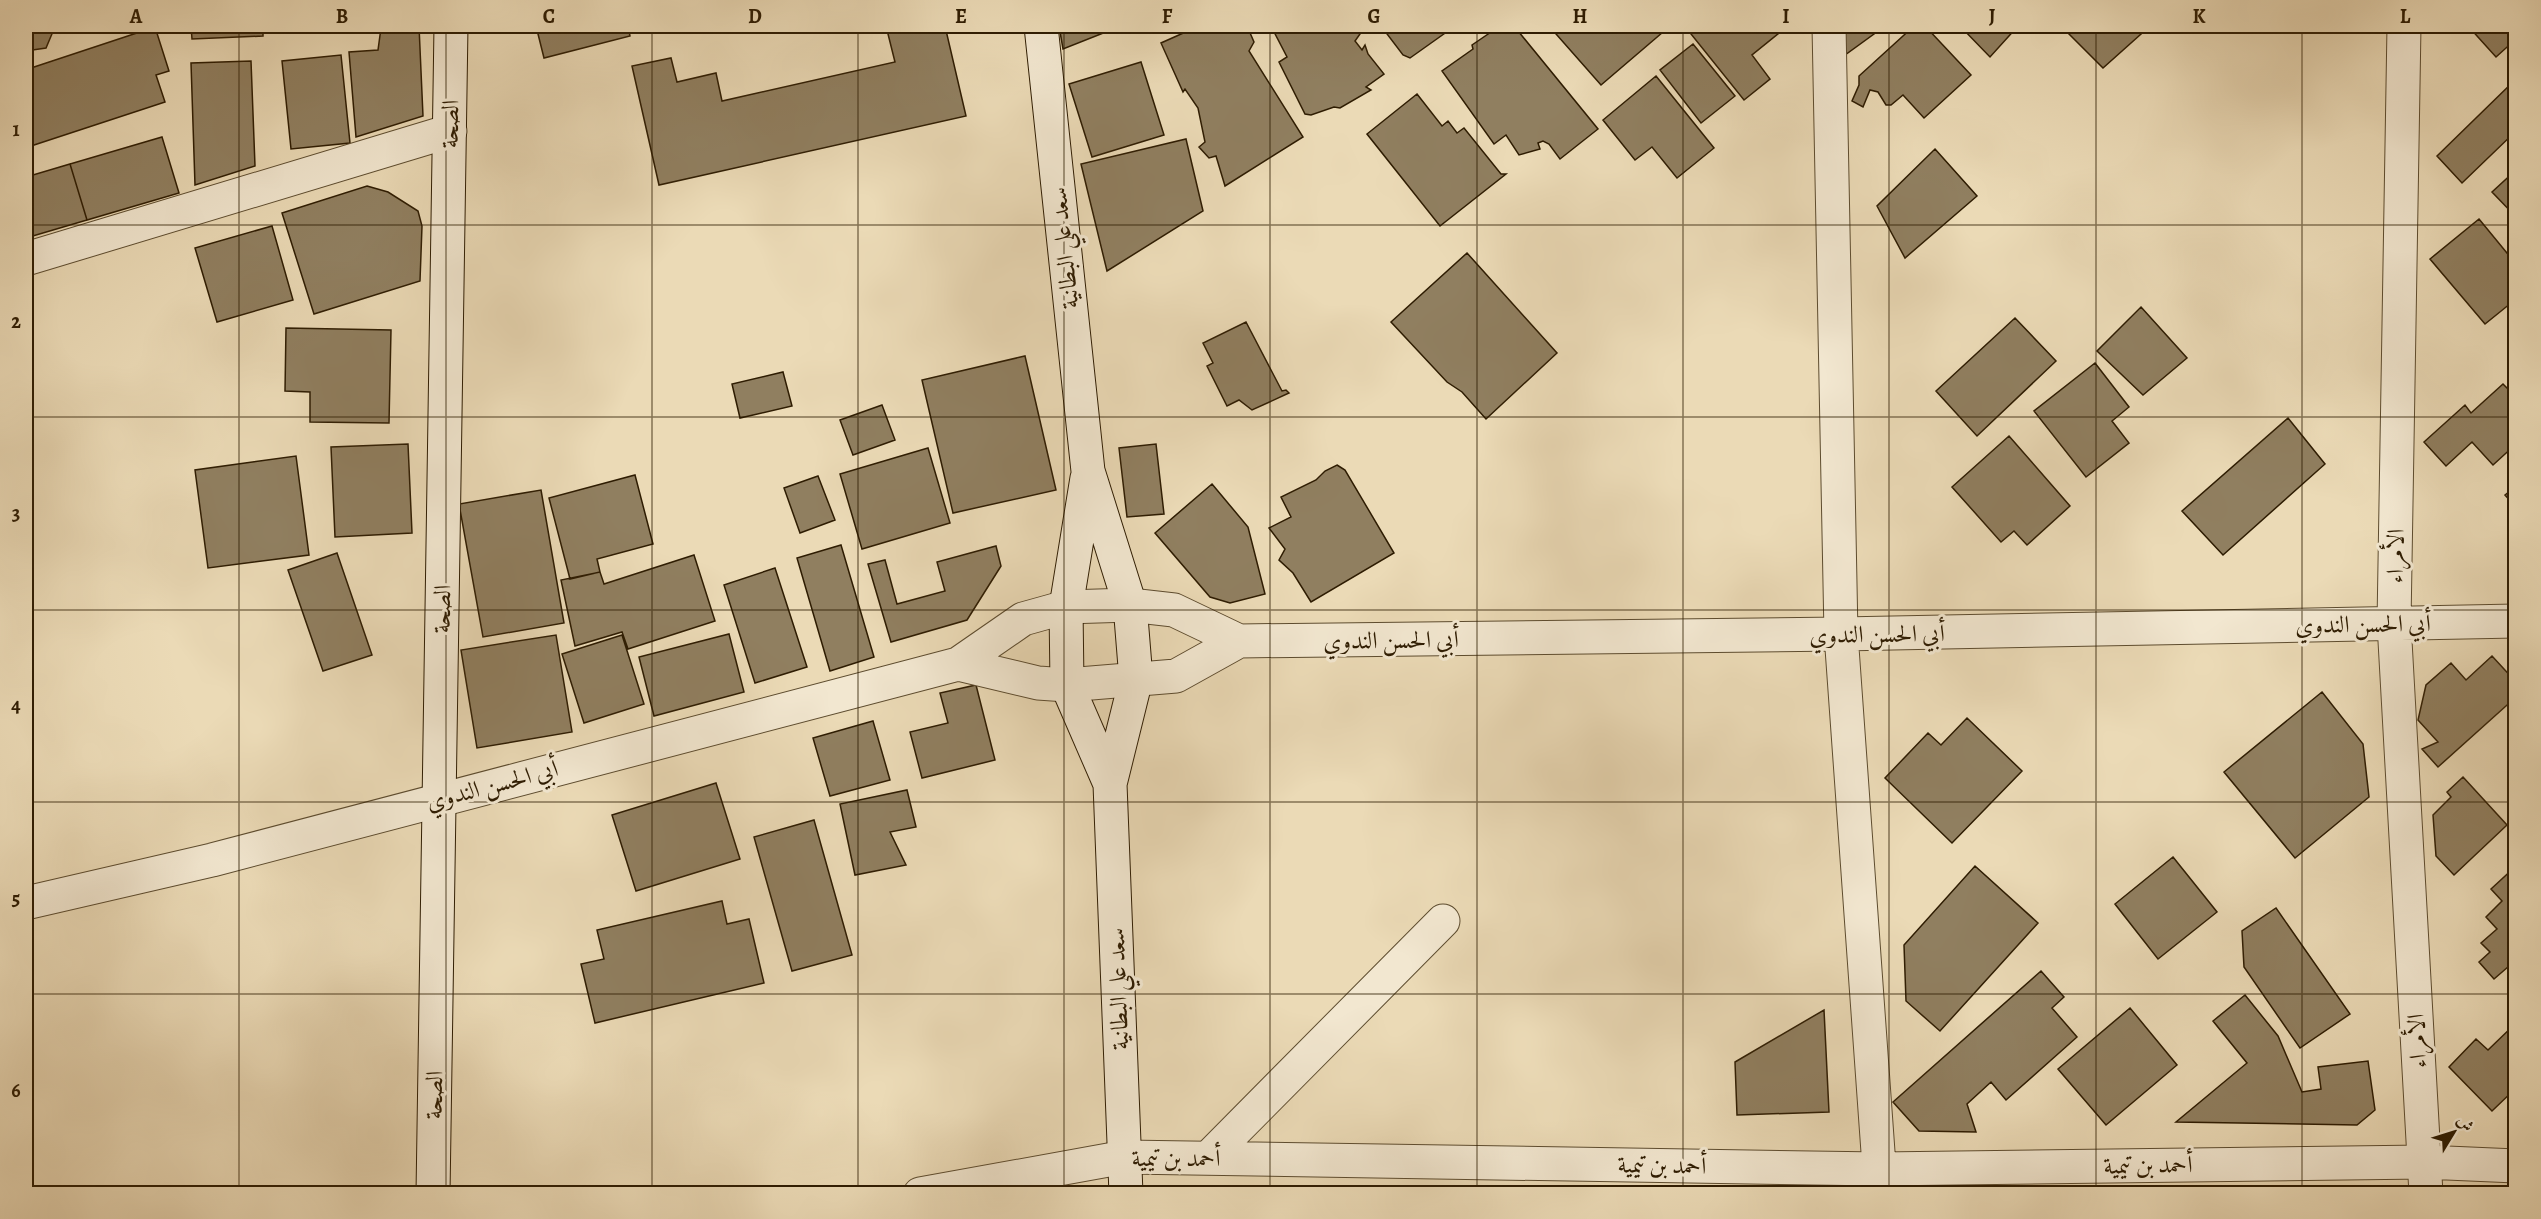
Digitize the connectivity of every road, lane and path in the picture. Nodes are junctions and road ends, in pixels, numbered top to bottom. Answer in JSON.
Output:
{"nodes":[{"id":1,"x":451,"y":26,"type":"edge"},
{"id":2,"x":1041,"y":26,"type":"edge"},
{"id":3,"x":1829,"y":26,"type":"edge"},
{"id":4,"x":2404,"y":26,"type":"edge"},
{"id":5,"x":450,"y":131,"type":"junction"},
{"id":6,"x":26,"y":259,"type":"edge"},
{"id":7,"x":1088,"y":471,"type":"junction"},
{"id":8,"x":1130,"y":604,"type":"junction"},
{"id":9,"x":1066,"y":607,"type":"junction"},
{"id":10,"x":2516,"y":621,"type":"edge"},
{"id":11,"x":2394,"y":623,"type":"junction"},
{"id":12,"x":1841,"y":634,"type":"junction"},
{"id":13,"x":1239,"y":641,"type":"junction"},
{"id":14,"x":958,"y":664,"type":"junction"},
{"id":15,"x":1136,"y":679,"type":"junction"},
{"id":16,"x":1066,"y":685,"type":"junction"},
{"id":17,"x":1110,"y":784,"type":"junction"},
{"id":18,"x":438,"y":799,"type":"junction"},
{"id":19,"x":26,"y":903,"type":"edge"},
{"id":20,"x":1443,"y":921,"type":"dead end"},
{"id":21,"x":1125,"y":1157,"type":"junction"},
{"id":22,"x":1208,"y":1158,"type":"junction"},
{"id":23,"x":2516,"y":1166,"type":"edge"},
{"id":24,"x":2425,"y":1178,"type":"edge"},
{"id":25,"x":1880,"y":1181,"type":"edge"},
{"id":26,"x":434,"y":1194,"type":"edge"},
{"id":27,"x":920,"y":1194,"type":"edge"},
{"id":28,"x":1126,"y":1194,"type":"edge"}],
"edges":[{"from":1,"to":5,"type":"street","name":"الصحة"},
{"from":2,"to":7,"type":"street","name":"سعد علي البطانية"},
{"from":3,"to":12,"type":"street"},
{"from":4,"to":11,"type":"street","name":"الأمراء"},
{"from":5,"to":6,"type":"street"},
{"from":5,"to":18,"type":"street","name":"الصحة"},
{"from":7,"to":8,"type":"street","name":"سعد علي البطانية"},
{"from":7,"to":9,"type":"street","name":"سعد علي البطانية"},
{"from":8,"to":9,"type":"street","name":"أبي الحسن الندوي"},
{"from":8,"to":13,"type":"street","name":"أبي الحسن الندوي"},
{"from":8,"to":15,"type":"street","name":"سعد علي البطانية"},
{"from":9,"to":14,"type":"street","name":"أبي الحسن الندوي"},
{"from":9,"to":16,"type":"street","name":"سعد علي البطانية"},
{"from":10,"to":11,"type":"street","name":"أبي الحسن الندوي"},
{"from":11,"to":12,"type":"street","name":"أبي الحسن الندوي"},
{"from":11,"to":24,"type":"street","name":"الأمراء"},
{"from":12,"to":13,"type":"street","name":"أبي الحسن الندوي"},
{"from":12,"to":25,"type":"street"},
{"from":13,"to":15,"type":"street","name":"أبي الحسن الندوي"},
{"from":14,"to":16,"type":"street","name":"أبي الحسن الندوي"},
{"from":14,"to":18,"type":"street","name":"أبي الحسن الندوي"},
{"from":15,"to":16,"type":"street","name":"أبي الحسن الندوي"},
{"from":15,"to":17,"type":"street","name":"سعد علي البطانية"},
{"from":16,"to":17,"type":"street","name":"سعد علي البطانية"},
{"from":17,"to":21,"type":"street","name":"سعد علي البطانية"},
{"from":18,"to":19,"type":"street","name":"أبي الحسن الندوي"},
{"from":18,"to":26,"type":"street","name":"الصحة"},
{"from":20,"to":22,"type":"street"},
{"from":21,"to":22,"type":"street","name":"أحمد بن تيمية"},
{"from":21,"to":27,"type":"street","name":"أحمد بن تيمية"},
{"from":21,"to":28,"type":"street","name":"سعد علي البطانية"},
{"from":22,"to":25,"type":"street","name":"أحمد بن تيمية"},
{"from":23,"to":24,"type":"street","name":"أحمد بن تيمية"},
{"from":24,"to":25,"type":"street","name":"أحمد بن تيمية"}]}
